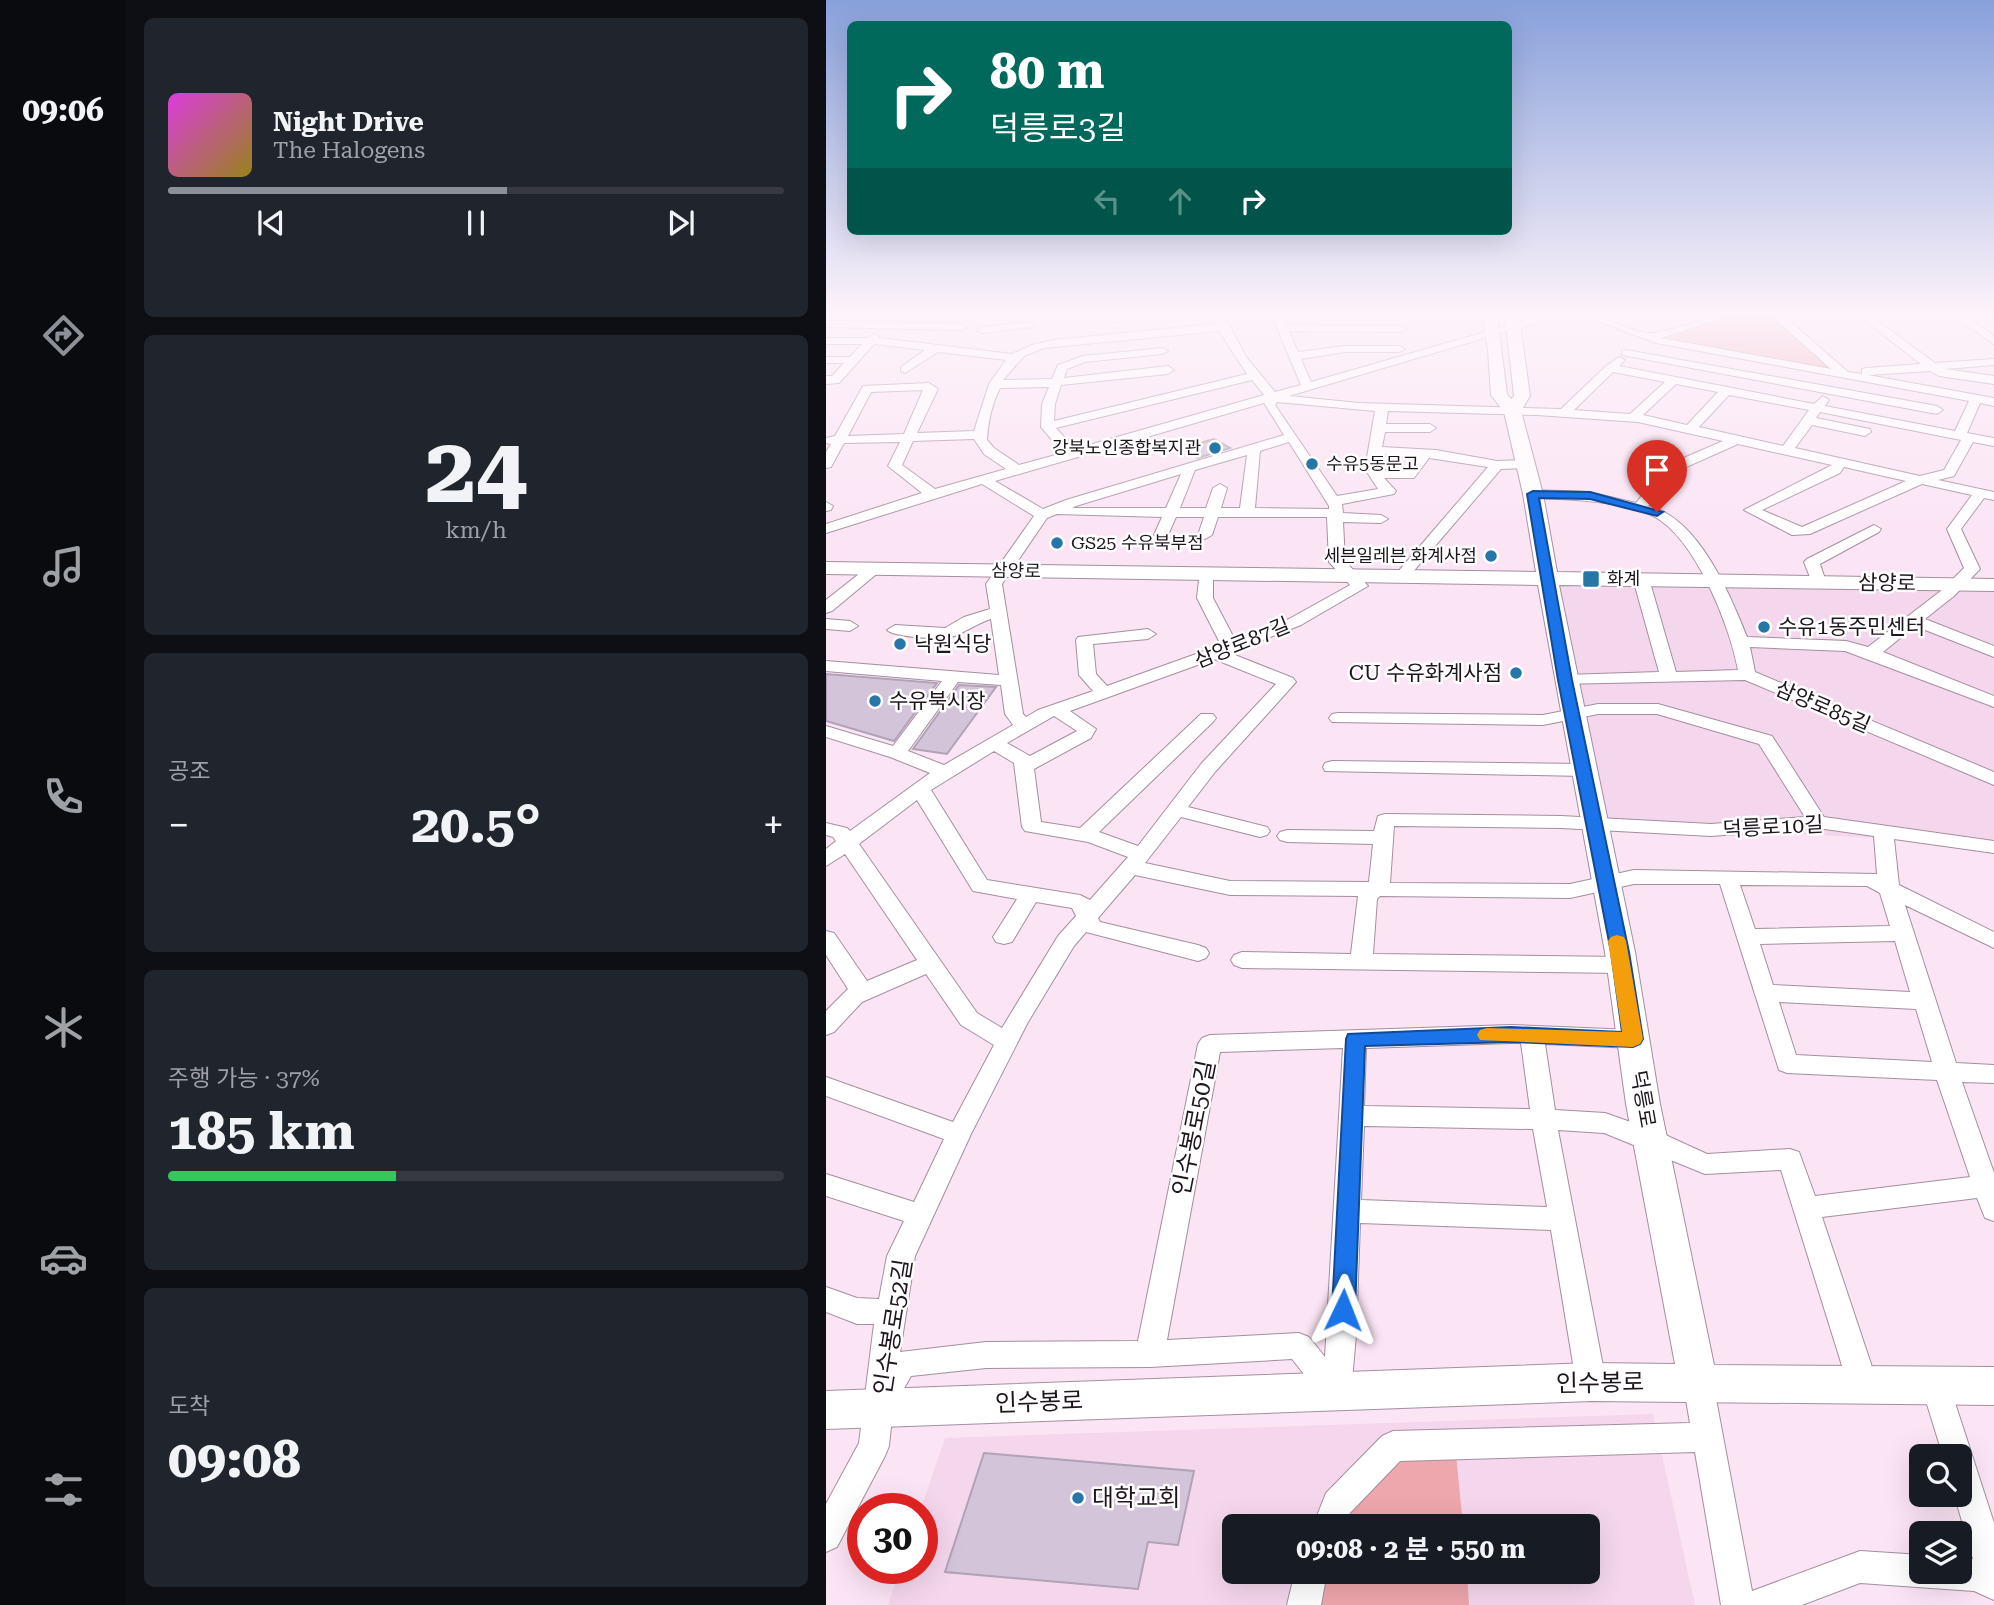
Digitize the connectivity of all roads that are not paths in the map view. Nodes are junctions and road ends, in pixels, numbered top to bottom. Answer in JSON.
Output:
{"nodes":[{"id":1,"x":866,"y":391,"type":"edge"},
{"id":2,"x":931,"y":391,"type":"edge"},
{"id":3,"x":994,"y":391,"type":"edge"},
{"id":4,"x":1054,"y":391,"type":"edge"},
{"id":5,"x":1156,"y":391,"type":"edge"},
{"id":6,"x":1267,"y":391,"type":"edge"},
{"id":7,"x":1298,"y":391,"type":"edge"},
{"id":8,"x":1499,"y":391,"type":"edge"},
{"id":9,"x":1587,"y":391,"type":"edge"},
{"id":10,"x":1662,"y":391,"type":"edge"},
{"id":11,"x":1726,"y":391,"type":"edge"},
{"id":12,"x":1732,"y":391,"type":"edge"},
{"id":13,"x":1830,"y":391,"type":"joint"},
{"id":14,"x":1937,"y":391,"type":"edge"},
{"id":15,"x":1114,"y":394,"type":"dead end"},
{"id":16,"x":1273,"y":398,"type":"junction"},
{"id":17,"x":1976,"y":398,"type":"junction"},
{"id":18,"x":1994,"y":402,"type":"edge"},
{"id":19,"x":1129,"y":405,"type":"junction"},
{"id":20,"x":1382,"y":408,"type":"junction"},
{"id":21,"x":1817,"y":408,"type":"junction"},
{"id":22,"x":1937,"y":410,"type":"dead end"},
{"id":23,"x":1511,"y":411,"type":"junction"},
{"id":24,"x":1564,"y":413,"type":"junction"},
{"id":25,"x":1634,"y":417,"type":"junction"},
{"id":26,"x":1808,"y":421,"type":"junction"},
{"id":27,"x":1047,"y":427,"type":"junction"},
{"id":28,"x":1378,"y":428,"type":"junction"},
{"id":29,"x":1430,"y":428,"type":"dead end"},
{"id":30,"x":1690,"y":429,"type":"junction"},
{"id":31,"x":1865,"y":432,"type":"dead end"},
{"id":32,"x":980,"y":435,"type":"junction"},
{"id":33,"x":1963,"y":436,"type":"junction"},
{"id":34,"x":1292,"y":437,"type":"junction"},
{"id":35,"x":909,"y":438,"type":"junction"},
{"id":36,"x":1738,"y":439,"type":"junction"},
{"id":37,"x":832,"y":440,"type":"edge"},
{"id":38,"x":1994,"y":442,"type":"edge"},
{"id":39,"x":1255,"y":448,"type":"junction"},
{"id":40,"x":1374,"y":450,"type":"junction"},
{"id":41,"x":1787,"y":450,"type":"junction"},
{"id":42,"x":1426,"y":453,"type":"junction"},
{"id":43,"x":1072,"y":454,"type":"junction"},
{"id":44,"x":1840,"y":463,"type":"junction"},
{"id":45,"x":826,"y":464,"type":"edge"},
{"id":46,"x":1525,"y":464,"type":"junction"},
{"id":47,"x":1497,"y":465,"type":"junction"},
{"id":48,"x":1185,"y":469,"type":"junction"},
{"id":49,"x":1017,"y":470,"type":"junction"},
{"id":50,"x":1374,"y":474,"type":"junction"},
{"id":51,"x":983,"y":479,"type":"junction"},
{"id":52,"x":1920,"y":480,"type":"junction"},
{"id":53,"x":1220,"y":488,"type":"dead end"},
{"id":54,"x":932,"y":494,"type":"junction"},
{"id":55,"x":1533,"y":494,"type":"junction"},
{"id":56,"x":1988,"y":495,"type":"edge"},
{"id":57,"x":1333,"y":501,"type":"junction"},
{"id":58,"x":1640,"y":507,"type":"junction"},
{"id":59,"x":1056,"y":509,"type":"junction"},
{"id":60,"x":1106,"y":512,"type":"junction"},
{"id":61,"x":1170,"y":512,"type":"junction"},
{"id":62,"x":1211,"y":513,"type":"junction"},
{"id":63,"x":1247,"y":513,"type":"junction"},
{"id":64,"x":1042,"y":515,"type":"junction"},
{"id":65,"x":1841,"y":515,"type":"junction"},
{"id":66,"x":1336,"y":516,"type":"junction"},
{"id":67,"x":1381,"y":519,"type":"dead end"},
{"id":68,"x":1099,"y":526,"type":"dead end"},
{"id":69,"x":826,"y":529,"type":"edge"},
{"id":70,"x":1161,"y":535,"type":"dead end"},
{"id":71,"x":1206,"y":536,"type":"dead end"},
{"id":72,"x":826,"y":568,"type":"edge"},
{"id":73,"x":874,"y":569,"type":"junction"},
{"id":74,"x":1002,"y":571,"type":"junction"},
{"id":75,"x":1205,"y":574,"type":"junction"},
{"id":76,"x":1349,"y":576,"type":"junction"},
{"id":77,"x":1401,"y":576,"type":"junction"},
{"id":78,"x":1547,"y":579,"type":"junction"},
{"id":79,"x":1641,"y":579,"type":"junction"},
{"id":80,"x":1711,"y":579,"type":"junction"},
{"id":81,"x":1818,"y":582,"type":"junction"},
{"id":82,"x":1956,"y":584,"type":"junction"},
{"id":83,"x":1994,"y":585,"type":"edge"},
{"id":84,"x":826,"y":608,"type":"edge"},
{"id":85,"x":998,"y":612,"type":"junction"},
{"id":86,"x":1914,"y":620,"type":"junction"},
{"id":87,"x":826,"y":624,"type":"edge"},
{"id":88,"x":850,"y":626,"type":"dead end"},
{"id":89,"x":895,"y":630,"type":"dead end"},
{"id":90,"x":1148,"y":634,"type":"dead end"},
{"id":91,"x":1741,"y":642,"type":"junction"},
{"id":92,"x":1224,"y":651,"type":"junction"},
{"id":93,"x":1994,"y":652,"type":"edge"},
{"id":94,"x":1871,"y":653,"type":"junction"},
{"id":95,"x":826,"y":666,"type":"edge"},
{"id":96,"x":1747,"y":675,"type":"junction"},
{"id":97,"x":954,"y":676,"type":"junction"},
{"id":98,"x":1669,"y":677,"type":"junction"},
{"id":99,"x":1565,"y":680,"type":"junction"},
{"id":100,"x":1009,"y":681,"type":"junction"},
{"id":101,"x":1104,"y":693,"type":"junction"},
{"id":102,"x":1994,"y":702,"type":"edge"},
{"id":103,"x":1056,"y":710,"type":"junction"},
{"id":104,"x":1572,"y":715,"type":"junction"},
{"id":105,"x":1207,"y":718,"type":"dead end"},
{"id":106,"x":1338,"y":718,"type":"dead end"},
{"id":107,"x":1023,"y":726,"type":"junction"},
{"id":108,"x":831,"y":738,"type":"edge"},
{"id":109,"x":994,"y":743,"type":"junction"},
{"id":110,"x":897,"y":753,"type":"junction"},
{"id":111,"x":1332,"y":766,"type":"dead end"},
{"id":112,"x":1023,"y":767,"type":"junction"},
{"id":113,"x":1583,"y":770,"type":"junction"},
{"id":114,"x":944,"y":772,"type":"junction"},
{"id":115,"x":1994,"y":779,"type":"edge"},
{"id":116,"x":920,"y":788,"type":"junction"},
{"id":117,"x":1177,"y":810,"type":"junction"},
{"id":118,"x":1818,"y":822,"type":"junction"},
{"id":119,"x":1594,"y":824,"type":"junction"},
{"id":120,"x":826,"y":829,"type":"edge"},
{"id":121,"x":1384,"y":829,"type":"junction"},
{"id":122,"x":1260,"y":831,"type":"dead end"},
{"id":123,"x":1883,"y":831,"type":"junction"},
{"id":124,"x":1084,"y":835,"type":"junction"},
{"id":125,"x":1287,"y":836,"type":"dead end"},
{"id":126,"x":846,"y":841,"type":"junction"},
{"id":127,"x":1994,"y":847,"type":"edge"},
{"id":128,"x":826,"y":859,"type":"edge"},
{"id":129,"x":1135,"y":862,"type":"junction"},
{"id":130,"x":1728,"y":878,"type":"junction"},
{"id":131,"x":1605,"y":883,"type":"junction"},
{"id":132,"x":1889,"y":888,"type":"junction"},
{"id":133,"x":1374,"y":889,"type":"junction"},
{"id":134,"x":1031,"y":894,"type":"junction"},
{"id":135,"x":1088,"y":916,"type":"junction"},
{"id":136,"x":1904,"y":933,"type":"junction"},
{"id":137,"x":1004,"y":937,"type":"dead end"},
{"id":138,"x":1747,"y":937,"type":"junction"},
{"id":139,"x":826,"y":938,"type":"edge"},
{"id":140,"x":1994,"y":941,"type":"edge"},
{"id":141,"x":1198,"y":953,"type":"dead end"},
{"id":142,"x":1242,"y":960,"type":"dead end"},
{"id":143,"x":1361,"y":962,"type":"junction"},
{"id":144,"x":930,"y":963,"type":"junction"},
{"id":145,"x":1622,"y":965,"type":"junction"},
{"id":146,"x":862,"y":992,"type":"junction"},
{"id":147,"x":1766,"y":993,"type":"junction"},
{"id":148,"x":1925,"y":1001,"type":"junction"},
{"id":149,"x":826,"y":1026,"type":"edge"},
{"id":150,"x":1532,"y":1035,"type":"junction"},
{"id":151,"x":1355,"y":1039,"type":"junction"},
{"id":152,"x":1633,"y":1039,"type":"junction"},
{"id":153,"x":1006,"y":1041,"type":"junction"},
{"id":154,"x":1947,"y":1072,"type":"junction"},
{"id":155,"x":1994,"y":1073,"type":"edge"},
{"id":156,"x":826,"y":1086,"type":"edge"},
{"id":157,"x":1352,"y":1116,"type":"junction"},
{"id":158,"x":1545,"y":1119,"type":"junction"},
{"id":159,"x":959,"y":1133,"type":"junction"},
{"id":160,"x":1650,"y":1139,"type":"junction"},
{"id":161,"x":826,"y":1185,"type":"edge"},
{"id":162,"x":1990,"y":1198,"type":"edge"},
{"id":163,"x":1807,"y":1208,"type":"junction"},
{"id":164,"x":1347,"y":1211,"type":"junction"},
{"id":165,"x":920,"y":1215,"type":"junction"},
{"id":166,"x":1562,"y":1219,"type":"junction"},
{"id":167,"x":826,"y":1299,"type":"edge"},
{"id":168,"x":890,"y":1312,"type":"junction"},
{"id":169,"x":1150,"y":1354,"type":"junction"},
{"id":170,"x":1591,"y":1382,"type":"junction"},
{"id":171,"x":1698,"y":1382,"type":"junction"},
{"id":172,"x":1863,"y":1385,"type":"junction"},
{"id":173,"x":1936,"y":1385,"type":"junction"},
{"id":174,"x":1994,"y":1386,"type":"edge"},
{"id":175,"x":1336,"y":1392,"type":"junction"},
{"id":176,"x":880,"y":1407,"type":"junction"},
{"id":177,"x":826,"y":1410,"type":"edge"},
{"id":178,"x":1708,"y":1437,"type":"junction"},
{"id":179,"x":1954,"y":1444,"type":"edge"},
{"id":180,"x":1972,"y":1503,"type":"edge"},
{"id":181,"x":1333,"y":1514,"type":"edge"},
{"id":182,"x":826,"y":1536,"type":"edge"},
{"id":183,"x":1909,"y":1570,"type":"edge"},
{"id":184,"x":1994,"y":1574,"type":"edge"},
{"id":185,"x":1972,"y":1575,"type":"edge"},
{"id":186,"x":1307,"y":1584,"type":"edge"},
{"id":187,"x":1994,"y":1584,"type":"edge"},
{"id":188,"x":1304,"y":1605,"type":"edge"},
{"id":189,"x":1738,"y":1605,"type":"edge"},
{"id":190,"x":1758,"y":1605,"type":"edge"}],
"edges":[{"from":1,"to":37,"type":"street"},
{"from":2,"to":35,"type":"street"},
{"from":3,"to":32,"type":"street"},
{"from":4,"to":27,"type":"street"},
{"from":5,"to":19,"type":"street"},
{"from":6,"to":16,"type":"street"},
{"from":7,"to":16,"type":"street"},
{"from":8,"to":23,"type":"main road","name":"덕릉로"},
{"from":9,"to":24,"type":"street"},
{"from":10,"to":25,"type":"street"},
{"from":11,"to":30,"type":"street"},
{"from":12,"to":21,"type":"street"},
{"from":13,"to":21,"type":"street"},
{"from":13,"to":22,"type":"street"},
{"from":14,"to":17,"type":"street"},
{"from":15,"to":19,"type":"street"},
{"from":16,"to":20,"type":"street"},
{"from":16,"to":34,"type":"street"},
{"from":16,"to":43,"type":"street"},
{"from":17,"to":18,"type":"street"},
{"from":17,"to":33,"type":"street"},
{"from":19,"to":27,"type":"street"},
{"from":20,"to":23,"type":"street"},
{"from":20,"to":28,"type":"street"},
{"from":21,"to":26,"type":"street"},
{"from":21,"to":33,"type":"street"},
{"from":23,"to":24,"type":"street"},
{"from":23,"to":46,"type":"main road","name":"덕릉로"},
{"from":24,"to":25,"type":"street"},
{"from":25,"to":30,"type":"street"},
{"from":26,"to":31,"type":"street"},
{"from":26,"to":41,"type":"street"},
{"from":27,"to":43,"type":"street"},
{"from":28,"to":29,"type":"street"},
{"from":28,"to":40,"type":"street"},
{"from":30,"to":36,"type":"street"},
{"from":32,"to":35,"type":"street"},
{"from":32,"to":49,"type":"street"},
{"from":33,"to":38,"type":"street"},
{"from":33,"to":52,"type":"street"},
{"from":34,"to":39,"type":"street"},
{"from":34,"to":57,"type":"street"},
{"from":35,"to":37,"type":"street"},
{"from":35,"to":54,"type":"street"},
{"from":36,"to":41,"type":"street"},
{"from":36,"to":58,"type":"street"},
{"from":37,"to":45,"type":"street"},
{"from":39,"to":48,"type":"street"},
{"from":39,"to":63,"type":"street"},
{"from":40,"to":42,"type":"street"},
{"from":40,"to":50,"type":"street"},
{"from":41,"to":44,"type":"street"},
{"from":42,"to":47,"type":"street"},
{"from":42,"to":50,"type":"street"},
{"from":43,"to":49,"type":"street"},
{"from":44,"to":52,"type":"street"},
{"from":44,"to":65,"type":"street"},
{"from":46,"to":47,"type":"street"},
{"from":46,"to":55,"type":"main road","name":"덕릉로"},
{"from":47,"to":77,"type":"street"},
{"from":48,"to":59,"type":"street"},
{"from":48,"to":61,"type":"street"},
{"from":49,"to":51,"type":"street"},
{"from":50,"to":57,"type":"street"},
{"from":51,"to":54,"type":"street"},
{"from":51,"to":64,"type":"street"},
{"from":52,"to":56,"type":"street"},
{"from":52,"to":65,"type":"street"},
{"from":53,"to":62,"type":"street"},
{"from":54,"to":69,"type":"street"},
{"from":55,"to":58,"type":"street"},
{"from":55,"to":78,"type":"main road","name":"덕릉로"},
{"from":56,"to":82,"type":"street","name":"삼양로"},
{"from":57,"to":66,"type":"street"},
{"from":58,"to":80,"type":"street"},
{"from":59,"to":60,"type":"street"},
{"from":59,"to":64,"type":"street"},
{"from":60,"to":61,"type":"street"},
{"from":60,"to":68,"type":"street"},
{"from":61,"to":62,"type":"street"},
{"from":61,"to":70,"type":"street"},
{"from":62,"to":63,"type":"street"},
{"from":62,"to":71,"type":"street"},
{"from":63,"to":66,"type":"street"},
{"from":64,"to":74,"type":"street"},
{"from":65,"to":81,"type":"street","name":"삼양로"},
{"from":66,"to":67,"type":"street"},
{"from":66,"to":76,"type":"street"},
{"from":72,"to":73,"type":"main road","name":"삼양로"},
{"from":73,"to":74,"type":"main road","name":"삼양로"},
{"from":73,"to":84,"type":"street"},
{"from":74,"to":75,"type":"main road","name":"삼양로"},
{"from":74,"to":85,"type":"street"},
{"from":75,"to":76,"type":"main road","name":"삼양로"},
{"from":75,"to":92,"type":"street"},
{"from":76,"to":77,"type":"main road","name":"삼양로"},
{"from":76,"to":92,"type":"street","name":"삼양로87길"},
{"from":77,"to":78,"type":"main road","name":"삼양로"},
{"from":78,"to":79,"type":"main road","name":"삼양로"},
{"from":78,"to":99,"type":"main road","name":"덕릉로"},
{"from":79,"to":80,"type":"main road","name":"삼양로"},
{"from":79,"to":98,"type":"street"},
{"from":80,"to":81,"type":"main road","name":"삼양로"},
{"from":80,"to":91,"type":"street"},
{"from":81,"to":82,"type":"main road","name":"삼양로"},
{"from":82,"to":83,"type":"main road","name":"삼양로"},
{"from":82,"to":86,"type":"street","name":"삼양로"},
{"from":85,"to":89,"type":"street","name":"삼양로"},
{"from":85,"to":100,"type":"street"},
{"from":86,"to":93,"type":"street"},
{"from":86,"to":94,"type":"street","name":"삼양로"},
{"from":87,"to":88,"type":"street"},
{"from":90,"to":101,"type":"street"},
{"from":91,"to":94,"type":"street"},
{"from":91,"to":96,"type":"street"},
{"from":92,"to":101,"type":"street","name":"삼양로87길"},
{"from":92,"to":117,"type":"street","name":"인수봉로52길"},
{"from":94,"to":102,"type":"street"},
{"from":95,"to":97,"type":"street"},
{"from":96,"to":98,"type":"street"},
{"from":96,"to":115,"type":"street","name":"삼양로85길"},
{"from":97,"to":100,"type":"street"},
{"from":97,"to":110,"type":"street"},
{"from":98,"to":99,"type":"street"},
{"from":99,"to":104,"type":"main road","name":"덕릉로"},
{"from":100,"to":107,"type":"street"},
{"from":101,"to":103,"type":"street","name":"삼양로87길"},
{"from":103,"to":107,"type":"street","name":"삼양로87길"},
{"from":103,"to":112,"type":"street"},
{"from":104,"to":106,"type":"street"},
{"from":104,"to":113,"type":"main road","name":"덕릉로"},
{"from":104,"to":118,"type":"street"},
{"from":105,"to":124,"type":"street"},
{"from":107,"to":109,"type":"street","name":"삼양로87길"},
{"from":108,"to":110,"type":"street"},
{"from":109,"to":112,"type":"street"},
{"from":109,"to":114,"type":"street","name":"삼양로87길"},
{"from":110,"to":114,"type":"street"},
{"from":111,"to":113,"type":"street"},
{"from":112,"to":124,"type":"street"},
{"from":113,"to":119,"type":"main road","name":"덕릉로"},
{"from":114,"to":116,"type":"street","name":"삼양로87길"},
{"from":116,"to":126,"type":"street","name":"삼양로87길"},
{"from":116,"to":134,"type":"street"},
{"from":117,"to":122,"type":"street"},
{"from":117,"to":129,"type":"street","name":"인수봉로52길"},
{"from":118,"to":119,"type":"street","name":"덕릉로10길"},
{"from":118,"to":123,"type":"street","name":"덕릉로10길"},
{"from":119,"to":121,"type":"street","name":"덕릉로10길"},
{"from":119,"to":131,"type":"main road","name":"덕릉로"},
{"from":120,"to":126,"type":"street"},
{"from":121,"to":125,"type":"street","name":"덕릉로10길"},
{"from":121,"to":133,"type":"street"},
{"from":123,"to":127,"type":"street","name":"덕릉로10길"},
{"from":123,"to":132,"type":"street"},
{"from":124,"to":129,"type":"street"},
{"from":126,"to":128,"type":"street","name":"삼양로87길"},
{"from":126,"to":144,"type":"street"},
{"from":129,"to":133,"type":"street"},
{"from":129,"to":135,"type":"street","name":"인수봉로52길"},
{"from":130,"to":131,"type":"street"},
{"from":130,"to":132,"type":"street"},
{"from":130,"to":138,"type":"street"},
{"from":131,"to":133,"type":"street"},
{"from":131,"to":145,"type":"main road","name":"덕릉로"},
{"from":132,"to":136,"type":"street"},
{"from":132,"to":140,"type":"street"},
{"from":133,"to":143,"type":"street"},
{"from":134,"to":135,"type":"street"},
{"from":134,"to":137,"type":"street"},
{"from":135,"to":141,"type":"street"},
{"from":135,"to":153,"type":"street","name":"인수봉로52길"},
{"from":136,"to":138,"type":"street"},
{"from":136,"to":148,"type":"street"},
{"from":138,"to":147,"type":"street"},
{"from":139,"to":146,"type":"street"},
{"from":142,"to":143,"type":"street"},
{"from":143,"to":145,"type":"street"},
{"from":144,"to":146,"type":"street"},
{"from":144,"to":153,"type":"street"},
{"from":145,"to":152,"type":"main road","name":"덕릉로"},
{"from":146,"to":149,"type":"street"},
{"from":147,"to":148,"type":"street"},
{"from":147,"to":154,"type":"street"},
{"from":148,"to":154,"type":"street"},
{"from":150,"to":151,"type":"street"},
{"from":150,"to":152,"type":"street"},
{"from":150,"to":158,"type":"street"},
{"from":151,"to":157,"type":"street"},
{"from":151,"to":169,"type":"street","name":"인수봉로50길"},
{"from":152,"to":160,"type":"main road","name":"덕릉로"},
{"from":153,"to":159,"type":"street","name":"인수봉로52길"},
{"from":154,"to":155,"type":"street"},
{"from":154,"to":162,"type":"street"},
{"from":156,"to":159,"type":"street"},
{"from":157,"to":158,"type":"street","name":"덕릉로"},
{"from":157,"to":164,"type":"street"},
{"from":158,"to":160,"type":"street","name":"덕릉로"},
{"from":158,"to":166,"type":"street"},
{"from":159,"to":165,"type":"street","name":"인수봉로52길"},
{"from":160,"to":163,"type":"street","name":"덕릉로"},
{"from":160,"to":171,"type":"main road","name":"덕릉로"},
{"from":161,"to":165,"type":"street"},
{"from":162,"to":163,"type":"street"},
{"from":163,"to":172,"type":"street"},
{"from":164,"to":166,"type":"street"},
{"from":164,"to":175,"type":"street"},
{"from":165,"to":168,"type":"street","name":"인수봉로52길"},
{"from":166,"to":170,"type":"street"},
{"from":167,"to":168,"type":"street"},
{"from":168,"to":176,"type":"street","name":"인수봉로52길"},
{"from":169,"to":175,"type":"street"},
{"from":169,"to":176,"type":"street"},
{"from":170,"to":171,"type":"main road","name":"인수봉로"},
{"from":170,"to":175,"type":"main road","name":"인수봉로"},
{"from":171,"to":172,"type":"main road","name":"인수봉로"},
{"from":171,"to":178,"type":"street"},
{"from":172,"to":173,"type":"main road","name":"인수봉로"},
{"from":173,"to":174,"type":"main road","name":"인수봉로"},
{"from":173,"to":179,"type":"street"},
{"from":175,"to":176,"type":"main road","name":"인수봉로"},
{"from":176,"to":177,"type":"main road","name":"인수봉로"},
{"from":176,"to":182,"type":"street","name":"인수봉로52길"},
{"from":178,"to":181,"type":"street"},
{"from":178,"to":189,"type":"street"},
{"from":180,"to":184,"type":"street"},
{"from":183,"to":190,"type":"street"},
{"from":185,"to":187,"type":"street"},
{"from":186,"to":188,"type":"street"}]}
